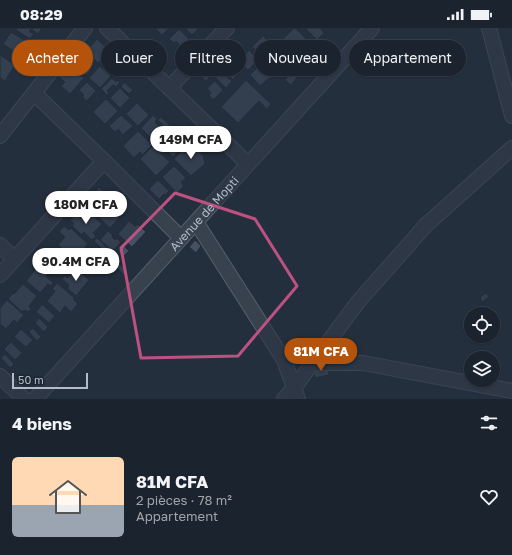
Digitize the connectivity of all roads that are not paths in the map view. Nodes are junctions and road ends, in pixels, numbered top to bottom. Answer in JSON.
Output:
{"nodes":[{"id":1,"x":85,"y":28,"type":"edge"},
{"id":2,"x":107,"y":28,"type":"edge"},
{"id":3,"x":227,"y":28,"type":"edge"},
{"id":4,"x":372,"y":28,"type":"edge"},
{"id":5,"x":489,"y":28,"type":"edge"},
{"id":6,"x":169,"y":88,"type":"junction"},
{"id":7,"x":34,"y":93,"type":"junction"},
{"id":8,"x":512,"y":116,"type":"edge"},
{"id":9,"x":0,"y":136,"type":"edge"},
{"id":10,"x":512,"y":148,"type":"edge"},
{"id":11,"x":104,"y":161,"type":"junction"},
{"id":12,"x":248,"y":164,"type":"junction"},
{"id":13,"x":196,"y":222,"type":"junction"},
{"id":14,"x":181,"y":238,"type":"junction"},
{"id":15,"x":0,"y":245,"type":"edge"},
{"id":16,"x":14,"y":259,"type":"junction"},
{"id":17,"x":0,"y":275,"type":"edge"},
{"id":18,"x":312,"y":363,"type":"junction"},
{"id":19,"x":0,"y":376,"type":"edge"},
{"id":20,"x":512,"y":392,"type":"edge"},
{"id":21,"x":296,"y":393,"type":"edge"},
{"id":22,"x":24,"y":399,"type":"edge"},
{"id":23,"x":35,"y":399,"type":"edge"},
{"id":24,"x":284,"y":399,"type":"edge"}],
"edges":[{"from":1,"to":7,"type":"street"},
{"from":2,"to":6,"type":"street"},
{"from":3,"to":6,"type":"street"},
{"from":4,"to":12,"type":"street","name":"Avenue de Mopti"},
{"from":5,"to":8,"type":"street"},
{"from":6,"to":12,"type":"street"},
{"from":7,"to":9,"type":"street"},
{"from":7,"to":11,"type":"street"},
{"from":10,"to":18,"type":"street"},
{"from":11,"to":14,"type":"street"},
{"from":11,"to":16,"type":"street"},
{"from":12,"to":13,"type":"street","name":"Avenue de Mopti"},
{"from":13,"to":14,"type":"street","name":"Avenue de Mopti"},
{"from":13,"to":21,"type":"street"},
{"from":14,"to":23,"type":"street","name":"Avenue de Mopti"},
{"from":15,"to":16,"type":"street"},
{"from":16,"to":17,"type":"street"},
{"from":18,"to":20,"type":"street"},
{"from":18,"to":21,"type":"street"},
{"from":19,"to":22,"type":"street"},
{"from":21,"to":24,"type":"street"}]}
